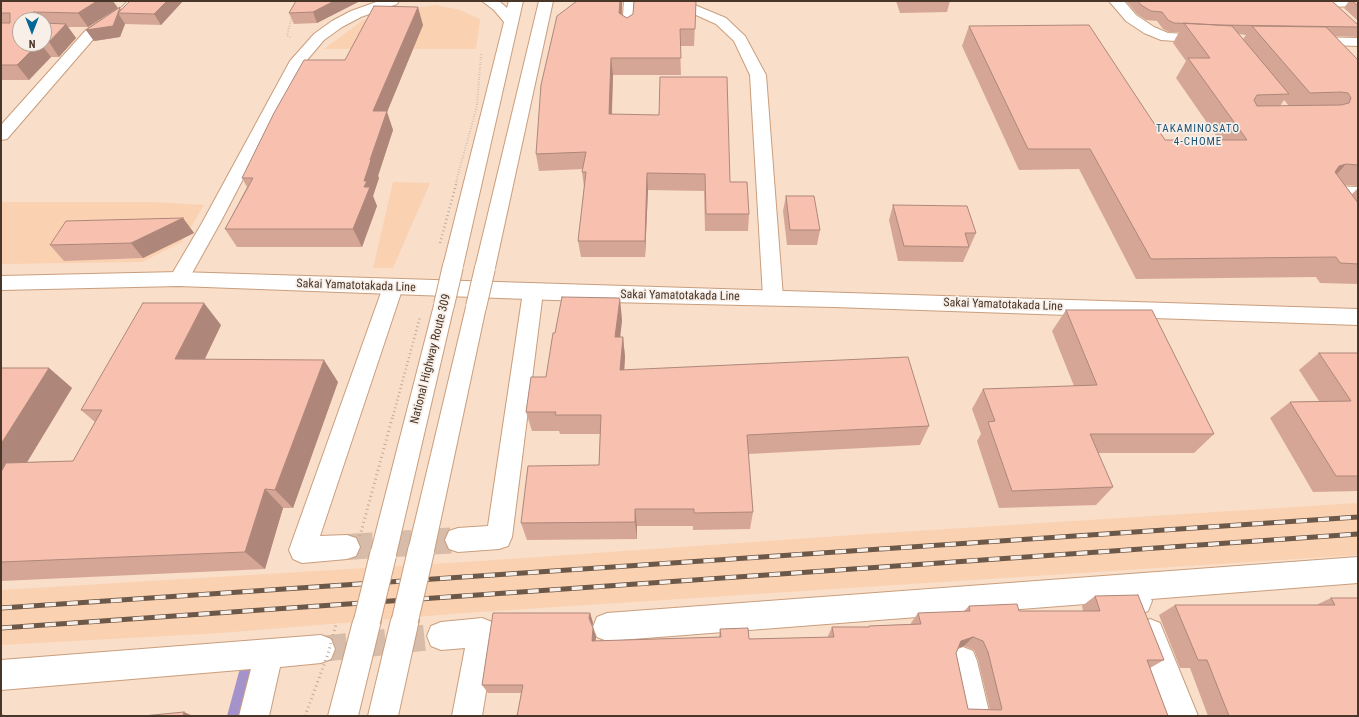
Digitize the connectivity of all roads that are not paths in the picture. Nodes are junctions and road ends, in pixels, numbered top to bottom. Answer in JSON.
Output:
{"nodes":[{"id":1,"x":136,"y":1,"type":"edge"},
{"id":2,"x":392,"y":1,"type":"edge"},
{"id":3,"x":489,"y":1,"type":"edge"},
{"id":4,"x":516,"y":1,"type":"edge"},
{"id":5,"x":546,"y":1,"type":"edge"},
{"id":6,"x":629,"y":1,"type":"edge"},
{"id":7,"x":671,"y":1,"type":"edge"},
{"id":8,"x":1116,"y":1,"type":"edge"},
{"id":9,"x":1327,"y":2,"type":"edge"},
{"id":10,"x":1358,"y":2,"type":"edge"},
{"id":11,"x":511,"y":22,"type":"junction"},
{"id":12,"x":1351,"y":25,"type":"edge"},
{"id":13,"x":627,"y":30,"type":"edge"},
{"id":14,"x":76,"y":33,"type":"dead end"},
{"id":15,"x":92,"y":33,"type":"junction"},
{"id":16,"x":1217,"y":39,"type":"edge"},
{"id":17,"x":1295,"y":41,"type":"edge"},
{"id":18,"x":1358,"y":42,"type":"edge"},
{"id":19,"x":1,"y":135,"type":"edge"},
{"id":20,"x":1358,"y":193,"type":"edge"},
{"id":21,"x":1358,"y":233,"type":"edge"},
{"id":22,"x":179,"y":279,"type":"junction"},
{"id":23,"x":1,"y":283,"type":"edge"},
{"id":24,"x":393,"y":287,"type":"junction"},
{"id":25,"x":533,"y":292,"type":"junction"},
{"id":26,"x":773,"y":297,"type":"junction"},
{"id":27,"x":1358,"y":317,"type":"edge"},
{"id":28,"x":458,"y":540,"type":"tunnel mouth"},
{"id":29,"x":353,"y":542,"type":"tunnel mouth"},
{"id":30,"x":1358,"y":570,"type":"edge"},
{"id":31,"x":1132,"y":587,"type":"junction"},
{"id":32,"x":607,"y":627,"type":"dead end"},
{"id":33,"x":441,"y":636,"type":"tunnel mouth"},
{"id":34,"x":321,"y":649,"type":"tunnel mouth"},
{"id":35,"x":269,"y":654,"type":"junction"},
{"id":36,"x":963,"y":660,"type":"dead end"},
{"id":37,"x":1,"y":676,"type":"edge"},
{"id":38,"x":254,"y":716,"type":"edge"},
{"id":39,"x":343,"y":716,"type":"edge"},
{"id":40,"x":383,"y":716,"type":"edge"},
{"id":41,"x":467,"y":716,"type":"edge"},
{"id":42,"x":975,"y":716,"type":"edge"},
{"id":43,"x":1182,"y":716,"type":"edge"}],
"edges":[{"from":1,"to":15,"type":"main road"},
{"from":2,"to":22,"type":"main road"},
{"from":3,"to":11,"type":"main road"},
{"from":4,"to":11,"type":"main road","name":"National Highway Route 309"},
{"from":5,"to":40,"type":"main road","bridge":true},
{"from":6,"to":13,"type":"lane"},
{"from":7,"to":26,"type":"main road"},
{"from":8,"to":16,"type":"main road"},
{"from":9,"to":10,"type":"main road"},
{"from":9,"to":12,"type":"main road"},
{"from":11,"to":39,"type":"main road","name":"National Highway Route 309","bridge":true},
{"from":14,"to":15,"type":"main road"},
{"from":15,"to":19,"type":"main road"},
{"from":17,"to":18,"type":"main road"},
{"from":20,"to":21,"type":"main road"},
{"from":22,"to":23,"type":"main road","name":"Sakai Yamatotakada Line"},
{"from":22,"to":24,"type":"main road","name":"Sakai Yamatotakada Line"},
{"from":24,"to":25,"type":"main road","name":"Sakai Yamatotakada Line"},
{"from":24,"to":29,"type":"main road"},
{"from":25,"to":26,"type":"main road","name":"Sakai Yamatotakada Line"},
{"from":25,"to":28,"type":"main road"},
{"from":26,"to":27,"type":"main road","name":"Sakai Yamatotakada Line"},
{"from":30,"to":31,"type":"main road"},
{"from":31,"to":32,"type":"main road"},
{"from":31,"to":43,"type":"main road"},
{"from":33,"to":41,"type":"main road"},
{"from":34,"to":35,"type":"main road"},
{"from":35,"to":37,"type":"main road"},
{"from":35,"to":38,"type":"main road"},
{"from":36,"to":42,"type":"main road"}]}
